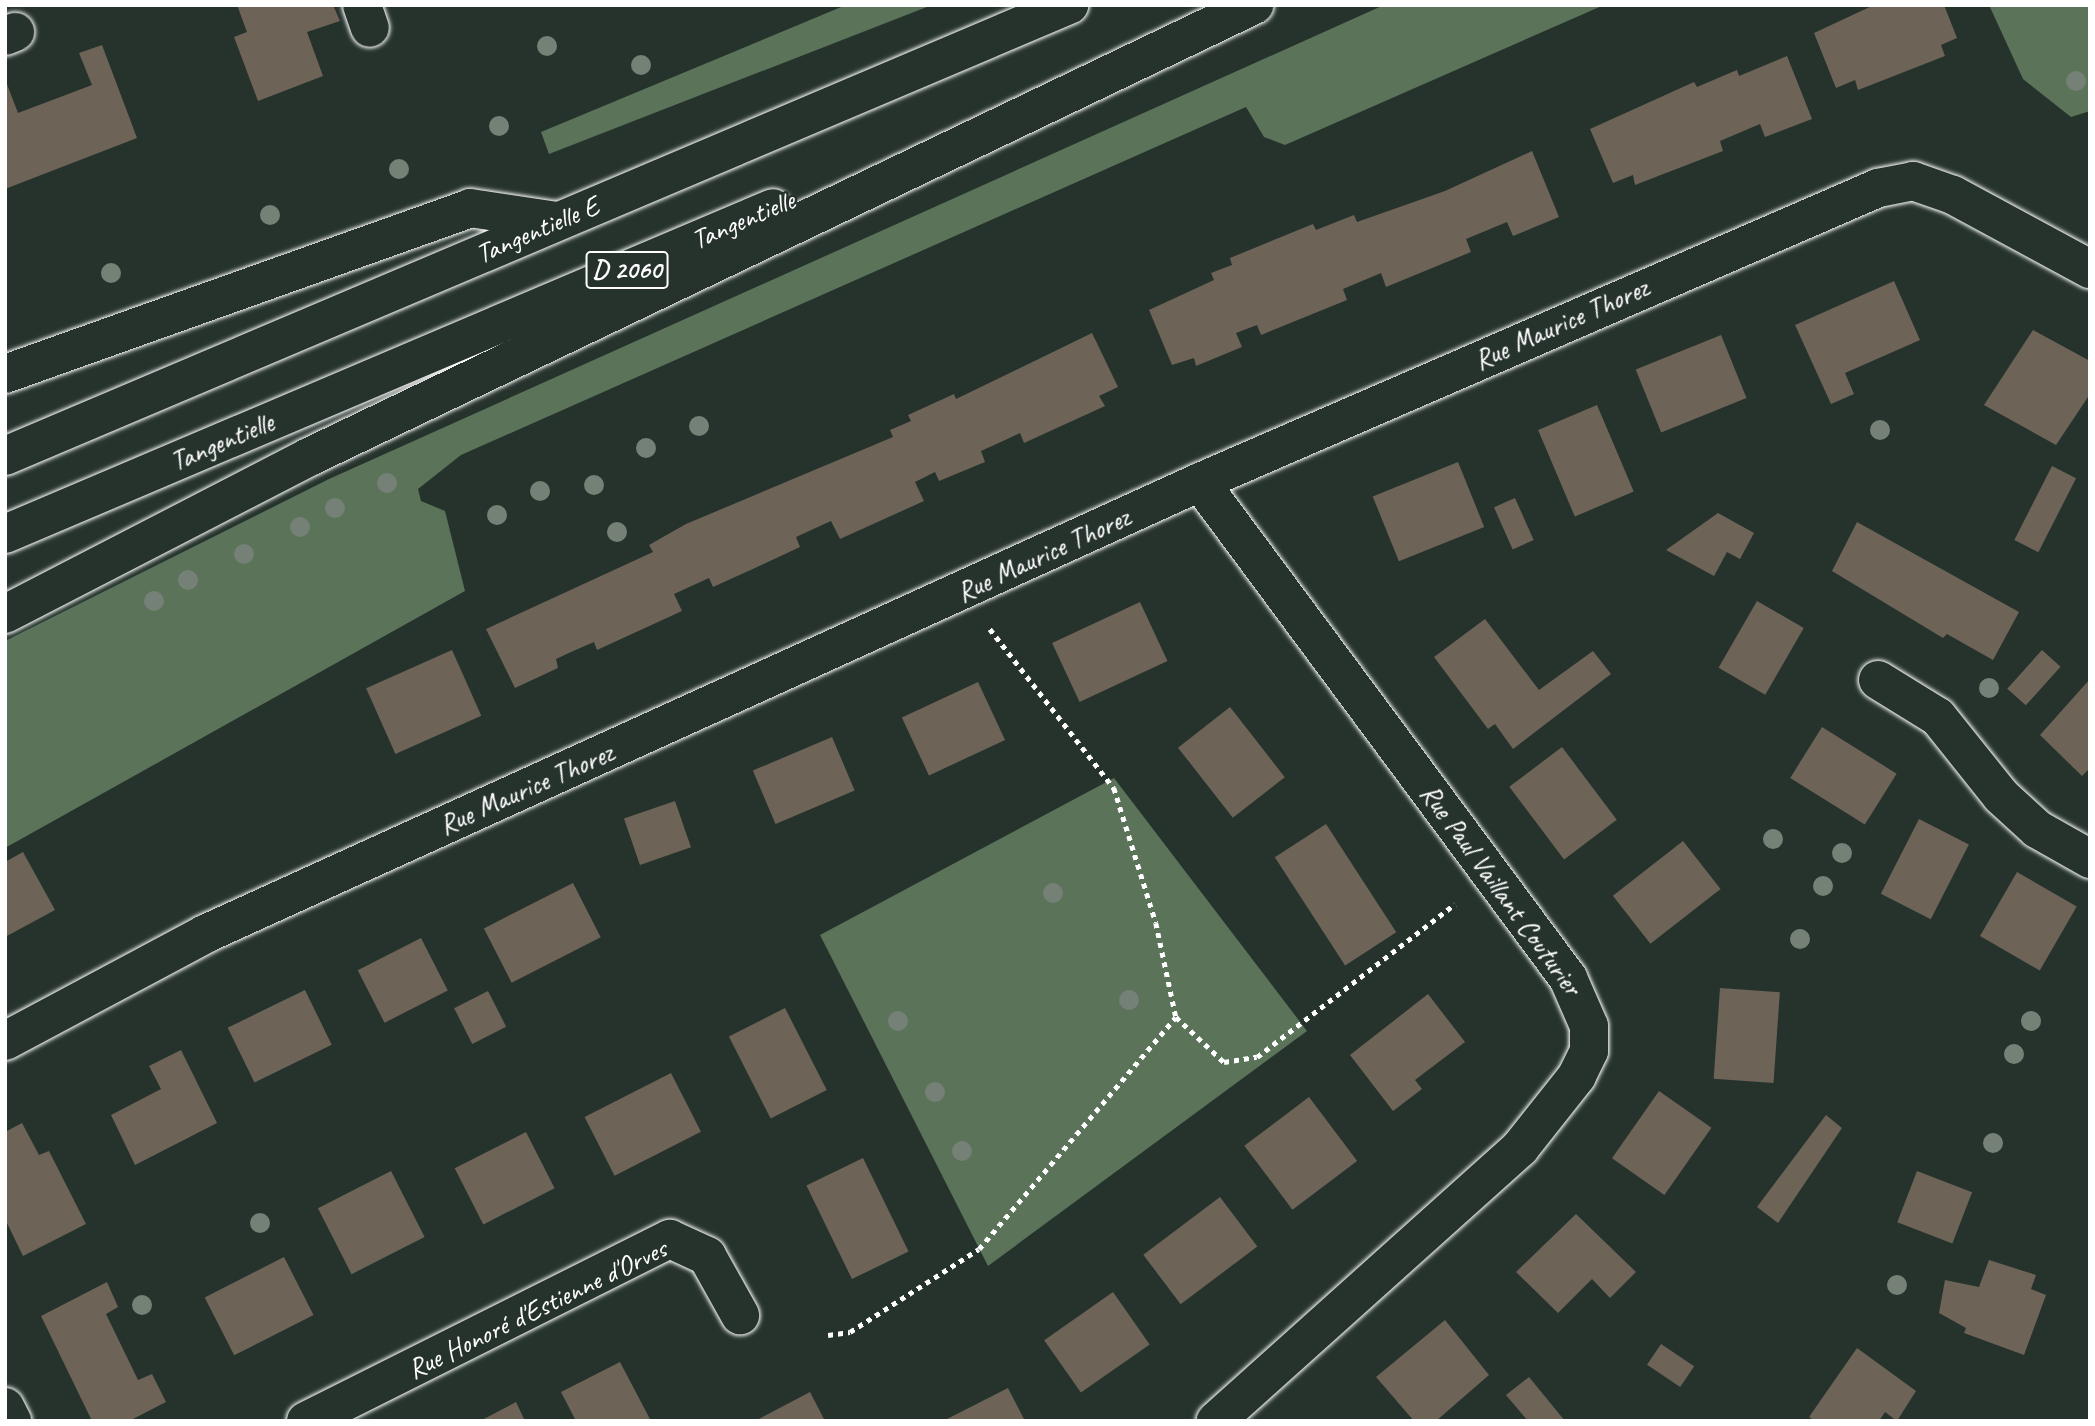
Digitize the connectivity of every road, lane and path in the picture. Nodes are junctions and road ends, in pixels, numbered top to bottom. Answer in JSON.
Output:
{"nodes":[{"id":1,"x":1069,"y":5,"type":"edge"},
{"id":2,"x":1252,"y":5,"type":"edge"},
{"id":3,"x":557,"y":221,"type":"junction"},
{"id":4,"x":2090,"y":269,"type":"edge"},
{"id":5,"x":5,"y":374,"type":"edge"},
{"id":6,"x":5,"y":456,"type":"edge"},
{"id":7,"x":1200,"y":482,"type":"junction"},
{"id":8,"x":5,"y":534,"type":"edge"},
{"id":9,"x":970,"y":589,"type":"junction"},
{"id":10,"x":5,"y":614,"type":"edge"},
{"id":11,"x":1878,"y":680,"type":"dead end"},
{"id":12,"x":2090,"y":859,"type":"edge"},
{"id":13,"x":1492,"y":875,"type":"junction"},
{"id":14,"x":1176,"y":1017,"type":"junction"},
{"id":15,"x":5,"y":1041,"type":"edge"},
{"id":16,"x":740,"y":1315,"type":"dead end"},
{"id":17,"x":828,"y":1335,"type":"dead end"},
{"id":18,"x":5,"y":1407,"type":"edge"},
{"id":19,"x":12,"y":1421,"type":"edge"},
{"id":20,"x":306,"y":1421,"type":"edge"},
{"id":21,"x":1216,"y":1421,"type":"edge"}],
"edges":[{"from":1,"to":3,"type":"main road","name":"Tangentielle E","number":"D 2060"},
{"from":2,"to":8,"type":"main road","name":"Tangentielle","number":"D 2060"},
{"from":2,"to":10,"type":"main road"},
{"from":3,"to":5,"type":"main road"},
{"from":3,"to":6,"type":"main road","name":"Tangentielle E","number":"D 2060"},
{"from":4,"to":7,"type":"main road","name":"Rue Maurice Thorez"},
{"from":7,"to":9,"type":"main road","name":"Rue Maurice Thorez"},
{"from":7,"to":13,"type":"main road","name":"Rue Paul Vaillant Couturier"},
{"from":9,"to":14,"type":"path"},
{"from":9,"to":15,"type":"main road","name":"Rue Maurice Thorez"},
{"from":11,"to":12,"type":"main road"},
{"from":13,"to":14,"type":"path"},
{"from":13,"to":21,"type":"main road","name":"Rue Paul Vaillant Couturier"},
{"from":14,"to":17,"type":"path"},
{"from":16,"to":20,"type":"main road","name":"Rue Honoré d'Estienne d'Orves"},
{"from":18,"to":19,"type":"main road"}]}
